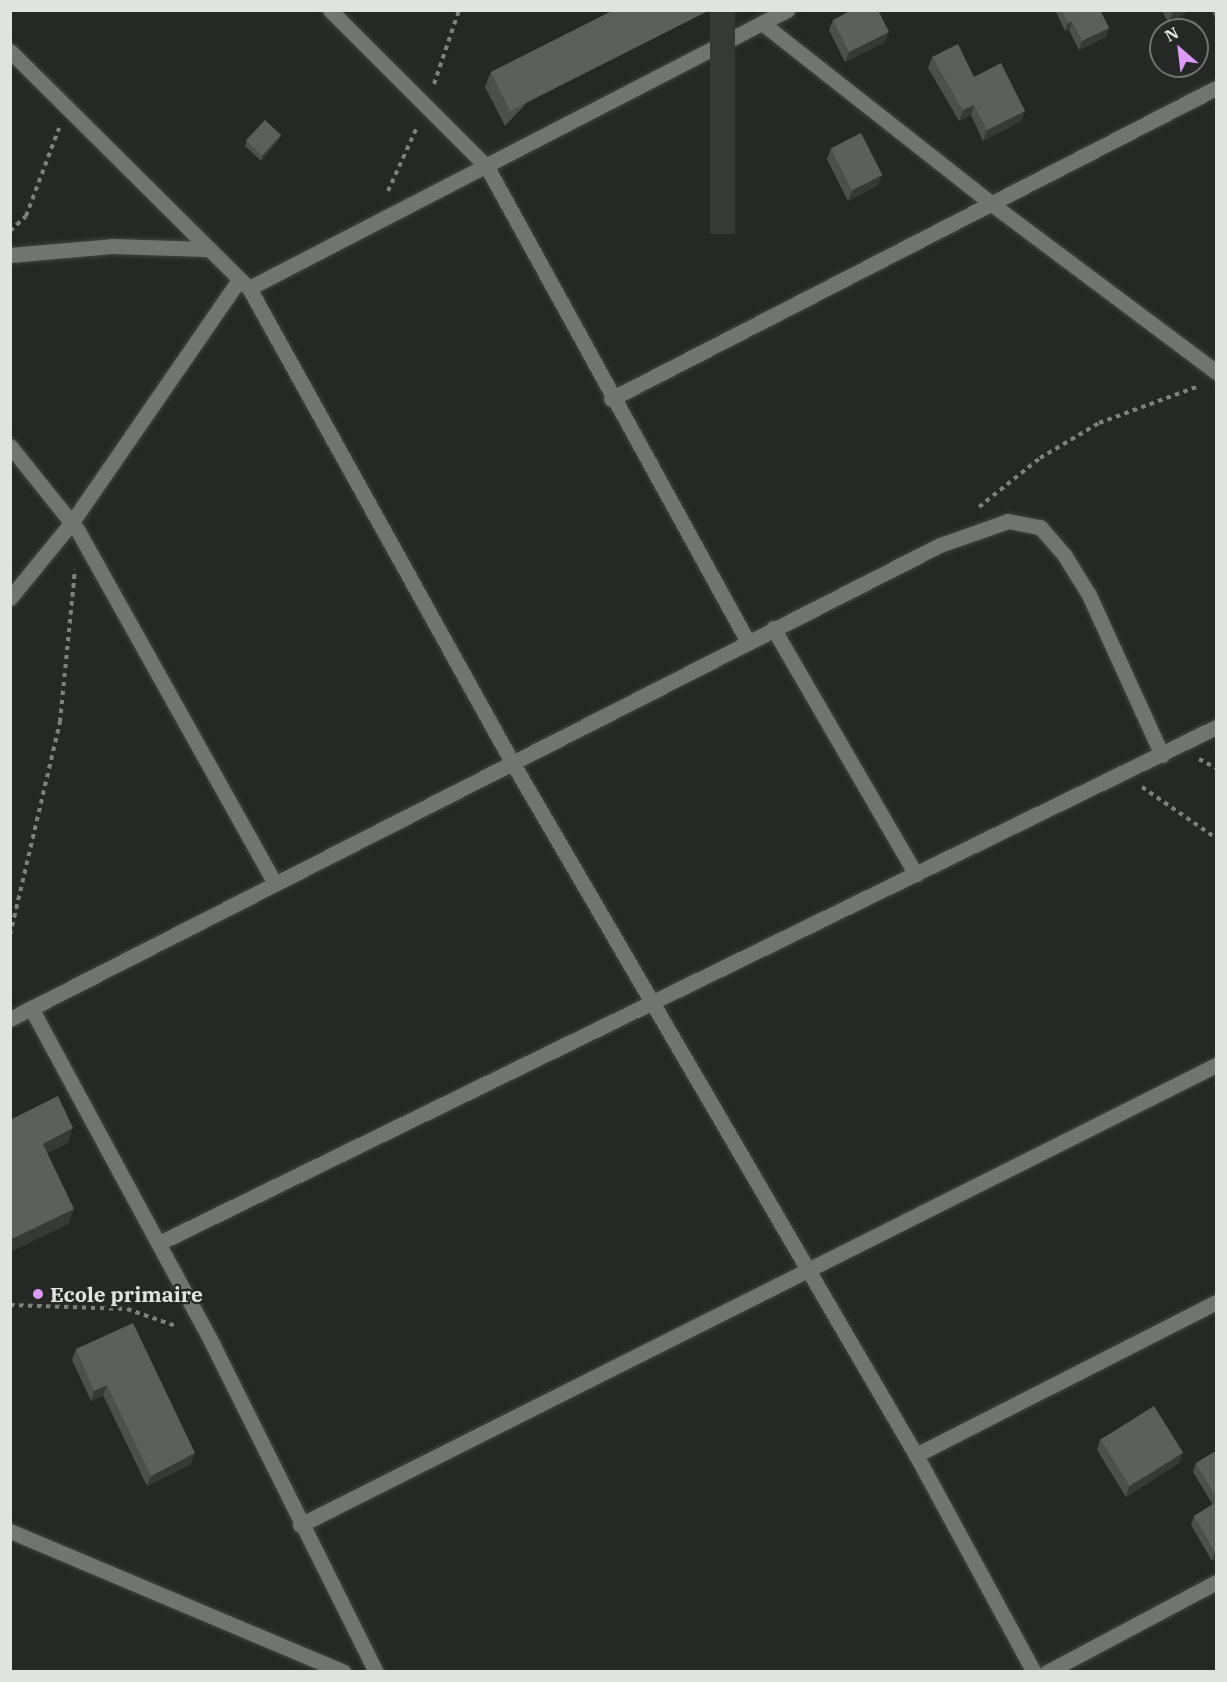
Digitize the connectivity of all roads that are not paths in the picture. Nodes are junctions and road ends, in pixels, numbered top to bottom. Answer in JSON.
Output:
{"nodes":[{"id":1,"x":330,"y":10,"type":"edge"},
{"id":2,"x":787,"y":10,"type":"edge"},
{"id":3,"x":762,"y":22,"type":"junction"},
{"id":4,"x":10,"y":51,"type":"edge"},
{"id":5,"x":1216,"y":88,"type":"edge"},
{"id":6,"x":487,"y":166,"type":"junction"},
{"id":7,"x":993,"y":205,"type":"junction"},
{"id":8,"x":206,"y":249,"type":"junction"},
{"id":9,"x":10,"y":255,"type":"edge"},
{"id":10,"x":244,"y":284,"type":"junction"},
{"id":11,"x":1212,"y":378,"type":"edge"},
{"id":12,"x":611,"y":399,"type":"junction"},
{"id":13,"x":10,"y":446,"type":"edge"},
{"id":14,"x":75,"y":527,"type":"junction"},
{"id":15,"x":10,"y":598,"type":"edge"},
{"id":16,"x":773,"y":628,"type":"junction"},
{"id":17,"x":747,"y":642,"type":"junction"},
{"id":18,"x":1216,"y":727,"type":"edge"},
{"id":19,"x":1162,"y":755,"type":"junction"},
{"id":20,"x":512,"y":762,"type":"junction"},
{"id":21,"x":916,"y":875,"type":"junction"},
{"id":22,"x":274,"y":883,"type":"junction"},
{"id":23,"x":655,"y":1002,"type":"junction"},
{"id":24,"x":31,"y":1008,"type":"junction"},
{"id":25,"x":10,"y":1019,"type":"edge"},
{"id":26,"x":1216,"y":1065,"type":"edge"},
{"id":27,"x":159,"y":1243,"type":"junction"},
{"id":28,"x":807,"y":1272,"type":"junction"},
{"id":29,"x":1216,"y":1302,"type":"edge"},
{"id":30,"x":916,"y":1455,"type":"junction"},
{"id":31,"x":300,"y":1524,"type":"junction"},
{"id":32,"x":10,"y":1531,"type":"edge"},
{"id":33,"x":1216,"y":1582,"type":"edge"},
{"id":34,"x":343,"y":1671,"type":"edge"},
{"id":35,"x":376,"y":1671,"type":"edge"},
{"id":36,"x":1034,"y":1671,"type":"edge"},
{"id":37,"x":1047,"y":1671,"type":"edge"}],
"edges":[{"from":1,"to":6,"type":"street"},
{"from":2,"to":3,"type":"street"},
{"from":3,"to":6,"type":"street"},
{"from":3,"to":7,"type":"street"},
{"from":4,"to":8,"type":"street"},
{"from":5,"to":7,"type":"street"},
{"from":6,"to":10,"type":"street"},
{"from":6,"to":12,"type":"street"},
{"from":7,"to":11,"type":"street"},
{"from":7,"to":12,"type":"street"},
{"from":8,"to":9,"type":"street"},
{"from":8,"to":10,"type":"street"},
{"from":10,"to":14,"type":"street"},
{"from":10,"to":20,"type":"street"},
{"from":12,"to":17,"type":"street"},
{"from":13,"to":14,"type":"street"},
{"from":14,"to":15,"type":"street"},
{"from":14,"to":22,"type":"street"},
{"from":16,"to":17,"type":"street"},
{"from":16,"to":19,"type":"street"},
{"from":16,"to":21,"type":"street"},
{"from":17,"to":20,"type":"street"},
{"from":18,"to":19,"type":"street"},
{"from":19,"to":21,"type":"street"},
{"from":20,"to":22,"type":"street"},
{"from":20,"to":23,"type":"street"},
{"from":21,"to":23,"type":"street"},
{"from":22,"to":24,"type":"street"},
{"from":23,"to":27,"type":"street"},
{"from":23,"to":28,"type":"street"},
{"from":24,"to":25,"type":"street"},
{"from":24,"to":27,"type":"street"},
{"from":26,"to":28,"type":"street"},
{"from":27,"to":31,"type":"street"},
{"from":28,"to":30,"type":"street"},
{"from":28,"to":31,"type":"street"},
{"from":29,"to":30,"type":"street"},
{"from":30,"to":36,"type":"street"},
{"from":31,"to":35,"type":"street"},
{"from":32,"to":34,"type":"street"},
{"from":33,"to":37,"type":"street"}]}
